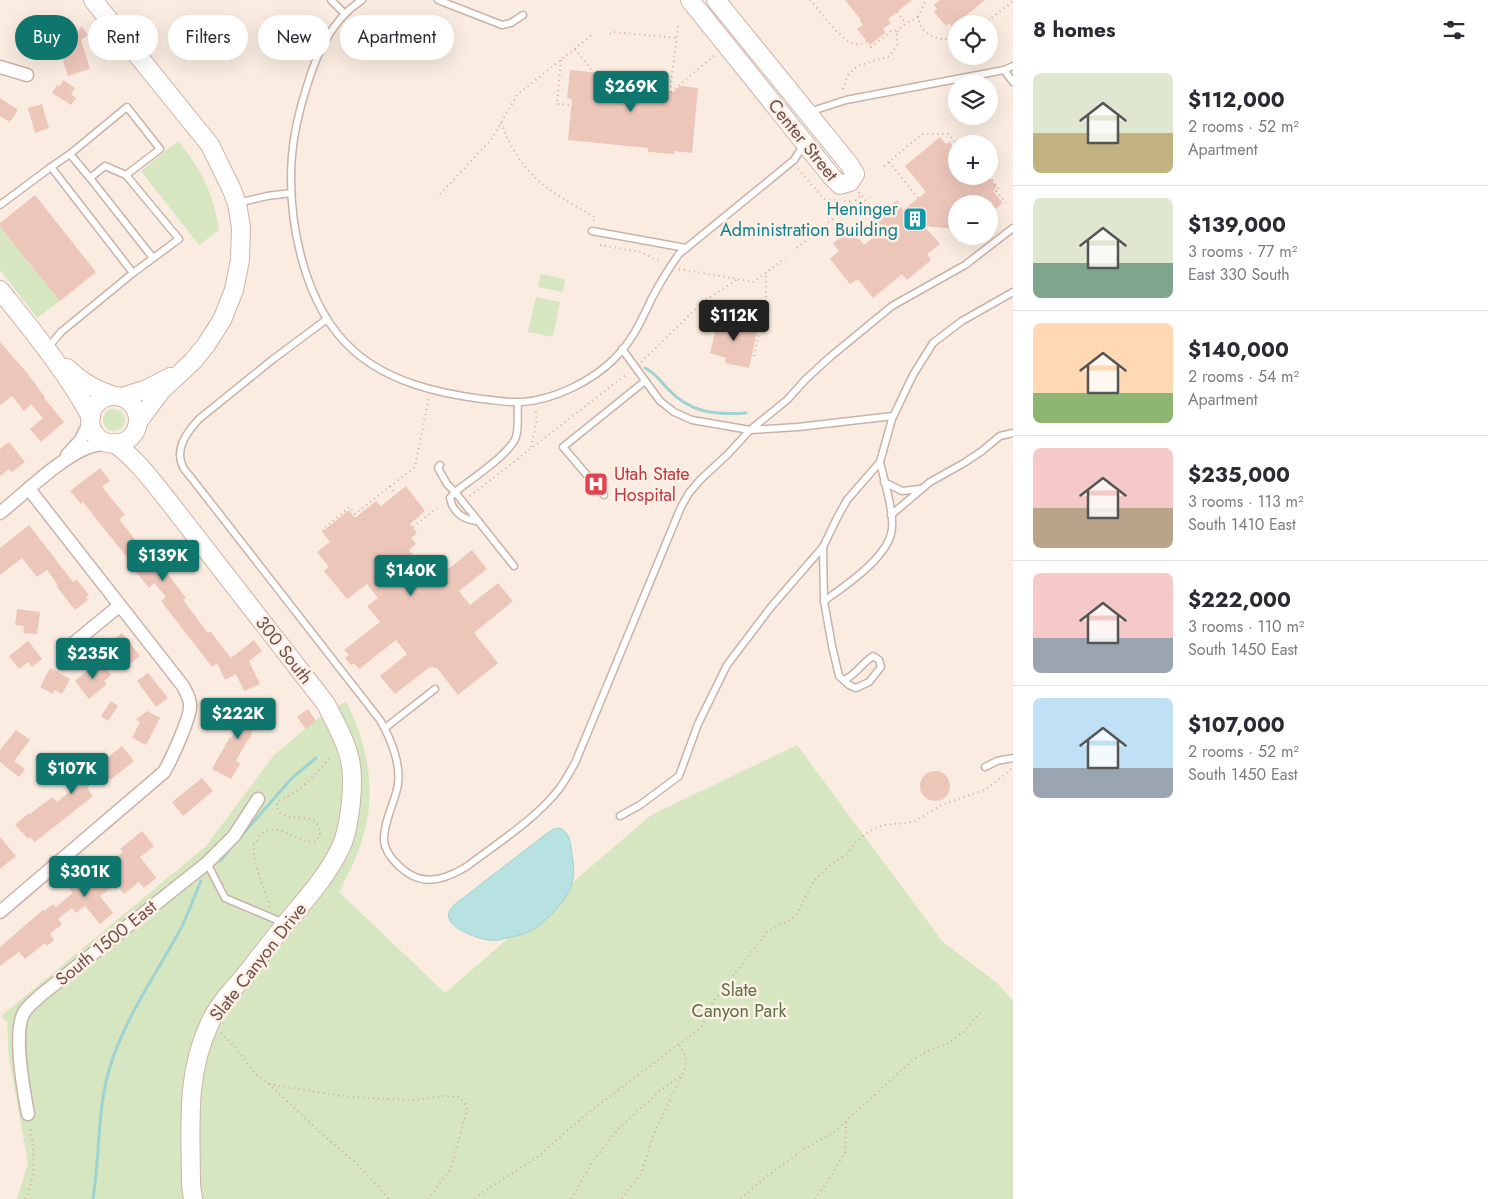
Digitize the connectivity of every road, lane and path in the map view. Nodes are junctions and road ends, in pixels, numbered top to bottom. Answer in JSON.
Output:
{"nodes":[{"id":1,"x":93,"y":0,"type":"edge"},
{"id":2,"x":331,"y":0,"type":"edge"},
{"id":3,"x":362,"y":0,"type":"edge"},
{"id":4,"x":438,"y":0,"type":"edge"},
{"id":5,"x":690,"y":0,"type":"edge"},
{"id":6,"x":716,"y":0,"type":"edge"},
{"id":7,"x":810,"y":0,"type":"edge"},
{"id":8,"x":926,"y":0,"type":"edge"},
{"id":9,"x":1013,"y":1,"type":"edge"},
{"id":10,"x":897,"y":12,"type":"dead end"},
{"id":11,"x":344,"y":13,"type":"junction"},
{"id":12,"x":523,"y":15,"type":"dead end"},
{"id":13,"x":995,"y":15,"type":"edge"},
{"id":14,"x":918,"y":17,"type":"junction"},
{"id":15,"x":906,"y":24,"type":"junction"},
{"id":16,"x":678,"y":26,"type":"dead end"},
{"id":17,"x":897,"y":32,"type":"junction"},
{"id":18,"x":594,"y":33,"type":"dead end"},
{"id":19,"x":610,"y":34,"type":"dead end"},
{"id":20,"x":677,"y":38,"type":"junction"},
{"id":21,"x":948,"y":40,"type":"edge"},
{"id":22,"x":866,"y":41,"type":"dead end"},
{"id":23,"x":870,"y":45,"type":"dead end"},
{"id":24,"x":575,"y":49,"type":"junction"},
{"id":25,"x":716,"y":54,"type":"dead end"},
{"id":26,"x":561,"y":60,"type":"junction"},
{"id":27,"x":1013,"y":66,"type":"edge"},
{"id":28,"x":0,"y":67,"type":"edge"},
{"id":29,"x":1004,"y":70,"type":"junction"},
{"id":30,"x":594,"y":72,"type":"dead end"},
{"id":31,"x":27,"y":75,"type":"dead end"},
{"id":32,"x":1013,"y":82,"type":"edge"},
{"id":33,"x":843,"y":89,"type":"dead end"},
{"id":34,"x":572,"y":105,"type":"dead end"},
{"id":35,"x":803,"y":107,"type":"junction"},
{"id":36,"x":782,"y":114,"type":"junction"},
{"id":37,"x":501,"y":123,"type":"junction"},
{"id":38,"x":821,"y":129,"type":"junction"},
{"id":39,"x":949,"y":135,"type":"edge"},
{"id":40,"x":804,"y":144,"type":"junction"},
{"id":41,"x":70,"y":154,"type":"junction"},
{"id":42,"x":889,"y":162,"type":"junction"},
{"id":43,"x":884,"y":166,"type":"dead end"},
{"id":44,"x":51,"y":167,"type":"junction"},
{"id":45,"x":797,"y":168,"type":"dead end"},
{"id":46,"x":126,"y":175,"type":"junction"},
{"id":47,"x":90,"y":178,"type":"junction"},
{"id":48,"x":996,"y":185,"type":"edge"},
{"id":49,"x":856,"y":188,"type":"dead end"},
{"id":50,"x":291,"y":193,"type":"junction"},
{"id":51,"x":440,"y":194,"type":"dead end"},
{"id":52,"x":862,"y":196,"type":"junction"},
{"id":53,"x":918,"y":198,"type":"dead end"},
{"id":54,"x":854,"y":202,"type":"junction"},
{"id":55,"x":1006,"y":203,"type":"dead end"},
{"id":56,"x":237,"y":204,"type":"junction"},
{"id":57,"x":0,"y":205,"type":"edge"},
{"id":58,"x":878,"y":216,"type":"dead end"},
{"id":59,"x":1013,"y":228,"type":"edge"},
{"id":60,"x":592,"y":231,"type":"joint"},
{"id":61,"x":600,"y":246,"type":"dead end"},
{"id":62,"x":686,"y":248,"type":"junction"},
{"id":63,"x":797,"y":248,"type":"dead end"},
{"id":64,"x":153,"y":258,"type":"junction"},
{"id":65,"x":785,"y":258,"type":"dead end"},
{"id":66,"x":661,"y":261,"type":"dead end"},
{"id":67,"x":679,"y":269,"type":"dead end"},
{"id":68,"x":766,"y":272,"type":"junction"},
{"id":69,"x":133,"y":273,"type":"junction"},
{"id":70,"x":738,"y":279,"type":"junction"},
{"id":71,"x":0,"y":290,"type":"edge"},
{"id":72,"x":1013,"y":292,"type":"edge"},
{"id":73,"x":327,"y":319,"type":"junction"},
{"id":74,"x":46,"y":349,"type":"junction"},
{"id":75,"x":622,"y":349,"type":"junction"},
{"id":76,"x":754,"y":356,"type":"dead end"},
{"id":77,"x":640,"y":363,"type":"dead end"},
{"id":78,"x":187,"y":366,"type":"junction"},
{"id":79,"x":632,"y":370,"type":"dead end"},
{"id":80,"x":645,"y":381,"type":"junction"},
{"id":81,"x":430,"y":389,"type":"junction"},
{"id":82,"x":118,"y":396,"type":"junction"},
{"id":83,"x":518,"y":402,"type":"junction"},
{"id":84,"x":535,"y":408,"type":"dead end"},
{"id":85,"x":893,"y":416,"type":"junction"},
{"id":86,"x":91,"y":419,"type":"junction"},
{"id":87,"x":137,"y":426,"type":"junction"},
{"id":88,"x":750,"y":430,"type":"junction"},
{"id":89,"x":1013,"y":432,"type":"edge"},
{"id":90,"x":111,"y":443,"type":"junction"},
{"id":91,"x":530,"y":449,"type":"junction"},
{"id":92,"x":880,"y":462,"type":"junction"},
{"id":93,"x":440,"y":465,"type":"dead end"},
{"id":94,"x":55,"y":468,"type":"junction"},
{"id":95,"x":884,"y":482,"type":"junction"},
{"id":96,"x":390,"y":486,"type":"junction"},
{"id":97,"x":29,"y":489,"type":"junction"},
{"id":98,"x":921,"y":489,"type":"junction"},
{"id":99,"x":454,"y":492,"type":"junction"},
{"id":100,"x":396,"y":494,"type":"dead end"},
{"id":101,"x":604,"y":495,"type":"dead end"},
{"id":102,"x":470,"y":496,"type":"dead end"},
{"id":103,"x":166,"y":498,"type":"junction"},
{"id":104,"x":437,"y":508,"type":"dead end"},
{"id":105,"x":0,"y":513,"type":"edge"},
{"id":106,"x":891,"y":515,"type":"junction"},
{"id":107,"x":478,"y":521,"type":"junction"},
{"id":108,"x":413,"y":528,"type":"dead end"},
{"id":109,"x":324,"y":530,"type":"dead end"},
{"id":110,"x":823,"y":547,"type":"junction"},
{"id":111,"x":514,"y":566,"type":"dead end"},
{"id":112,"x":824,"y":601,"type":"junction"},
{"id":113,"x":119,"y":606,"type":"junction"},
{"id":114,"x":69,"y":647,"type":"dead end"},
{"id":115,"x":844,"y":680,"type":"junction"},
{"id":116,"x":435,"y":689,"type":"dead end"},
{"id":117,"x":385,"y":728,"type":"junction"},
{"id":118,"x":329,"y":758,"type":"dead end"},
{"id":119,"x":1013,"y":758,"type":"edge"},
{"id":120,"x":1013,"y":767,"type":"edge"},
{"id":121,"x":985,"y":768,"type":"dead end"},
{"id":122,"x":258,"y":799,"type":"dead end"},
{"id":123,"x":620,"y":816,"type":"dead end"},
{"id":124,"x":348,"y":823,"type":"joint"},
{"id":125,"x":206,"y":863,"type":"junction"},
{"id":126,"x":0,"y":912,"type":"edge"},
{"id":127,"x":279,"y":919,"type":"junction"},
{"id":128,"x":984,"y":1010,"type":"dead end"},
{"id":129,"x":210,"y":1022,"type":"junction"},
{"id":130,"x":679,"y":1044,"type":"junction"},
{"id":131,"x":680,"y":1077,"type":"junction"},
{"id":132,"x":269,"y":1084,"type":"junction"},
{"id":133,"x":28,"y":1114,"type":"joint"},
{"id":134,"x":846,"y":1122,"type":"junction"},
{"id":135,"x":25,"y":1199,"type":"edge"},
{"id":136,"x":193,"y":1199,"type":"edge"},
{"id":137,"x":389,"y":1199,"type":"edge"},
{"id":138,"x":428,"y":1199,"type":"edge"},
{"id":139,"x":475,"y":1199,"type":"edge"},
{"id":140,"x":571,"y":1199,"type":"edge"},
{"id":141,"x":622,"y":1199,"type":"edge"},
{"id":142,"x":741,"y":1199,"type":"edge"},
{"id":143,"x":815,"y":1199,"type":"edge"}],
"edges":[{"from":1,"to":56,"type":"street"},
{"from":2,"to":11,"type":"lane"},
{"from":3,"to":11,"type":"lane"},
{"from":4,"to":12,"type":"lane"},
{"from":5,"to":36,"type":"street","name":"Center Street"},
{"from":6,"to":35,"type":"street","name":"Center Street"},
{"from":7,"to":22,"type":"path"},
{"from":8,"to":14,"type":"path"},
{"from":9,"to":13,"type":"path"},
{"from":10,"to":15,"type":"path"},
{"from":11,"to":50,"type":"lane"},
{"from":14,"to":15,"type":"path"},
{"from":14,"to":21,"type":"path"},
{"from":15,"to":17,"type":"path"},
{"from":16,"to":20,"type":"path"},
{"from":17,"to":23,"type":"path"},
{"from":17,"to":33,"type":"path"},
{"from":18,"to":24,"type":"path"},
{"from":19,"to":20,"type":"path"},
{"from":20,"to":25,"type":"path"},
{"from":24,"to":26,"type":"path"},
{"from":24,"to":30,"type":"path"},
{"from":26,"to":34,"type":"path"},
{"from":26,"to":37,"type":"path"},
{"from":27,"to":29,"type":"lane"},
{"from":28,"to":31,"type":"street"},
{"from":29,"to":32,"type":"lane"},
{"from":29,"to":35,"type":"lane"},
{"from":35,"to":36,"type":"street"},
{"from":35,"to":38,"type":"street","name":"Center Street"},
{"from":36,"to":40,"type":"street","name":"Center Street"},
{"from":37,"to":51,"type":"path"},
{"from":37,"to":60,"type":"path"},
{"from":38,"to":40,"type":"street"},
{"from":38,"to":40,"type":"street","name":"Center Street"},
{"from":39,"to":42,"type":"path"},
{"from":40,"to":62,"type":"lane"},
{"from":41,"to":44,"type":"lane"},
{"from":41,"to":46,"type":"lane"},
{"from":41,"to":47,"type":"lane"},
{"from":42,"to":43,"type":"path"},
{"from":42,"to":53,"type":"path"},
{"from":44,"to":57,"type":"lane"},
{"from":44,"to":69,"type":"lane"},
{"from":45,"to":54,"type":"path"},
{"from":46,"to":47,"type":"lane"},
{"from":46,"to":64,"type":"lane"},
{"from":47,"to":64,"type":"lane"},
{"from":48,"to":55,"type":"path"},
{"from":49,"to":52,"type":"path"},
{"from":50,"to":56,"type":"lane"},
{"from":50,"to":73,"type":"lane"},
{"from":52,"to":54,"type":"path"},
{"from":52,"to":58,"type":"path"},
{"from":54,"to":63,"type":"path"},
{"from":56,"to":78,"type":"street"},
{"from":59,"to":88,"type":"lane"},
{"from":60,"to":62,"type":"lane"},
{"from":61,"to":66,"type":"path"},
{"from":62,"to":75,"type":"lane"},
{"from":64,"to":69,"type":"lane"},
{"from":65,"to":68,"type":"path"},
{"from":67,"to":70,"type":"path"},
{"from":68,"to":70,"type":"path"},
{"from":68,"to":76,"type":"path"},
{"from":69,"to":74,"type":"lane"},
{"from":70,"to":77,"type":"path"},
{"from":71,"to":74,"type":"street"},
{"from":72,"to":85,"type":"lane"},
{"from":73,"to":81,"type":"lane"},
{"from":73,"to":117,"type":"lane"},
{"from":74,"to":82,"type":"street"},
{"from":74,"to":86,"type":"street"},
{"from":75,"to":80,"type":"lane"},
{"from":75,"to":83,"type":"lane"},
{"from":78,"to":82,"type":"street"},
{"from":78,"to":87,"type":"street"},
{"from":79,"to":91,"type":"path"},
{"from":80,"to":88,"type":"lane"},
{"from":80,"to":101,"type":"lane"},
{"from":81,"to":83,"type":"lane"},
{"from":81,"to":96,"type":"path"},
{"from":82,"to":86,"type":"street"},
{"from":82,"to":87,"type":"street"},
{"from":83,"to":99,"type":"lane"},
{"from":84,"to":91,"type":"path"},
{"from":85,"to":88,"type":"lane"},
{"from":85,"to":92,"type":"lane"},
{"from":86,"to":90,"type":"street"},
{"from":86,"to":94,"type":"street"},
{"from":87,"to":90,"type":"street"},
{"from":87,"to":103,"type":"street","name":"300 South"},
{"from":88,"to":117,"type":"lane"},
{"from":89,"to":98,"type":"lane"},
{"from":90,"to":94,"type":"street"},
{"from":90,"to":103,"type":"street","name":"300 South"},
{"from":91,"to":102,"type":"path"},
{"from":92,"to":95,"type":"lane"},
{"from":92,"to":110,"type":"lane"},
{"from":93,"to":99,"type":"lane"},
{"from":94,"to":97,"type":"street"},
{"from":95,"to":98,"type":"lane"},
{"from":95,"to":106,"type":"lane"},
{"from":96,"to":100,"type":"path"},
{"from":96,"to":109,"type":"path"},
{"from":97,"to":105,"type":"street"},
{"from":97,"to":113,"type":"street"},
{"from":98,"to":106,"type":"lane"},
{"from":99,"to":107,"type":"lane"},
{"from":99,"to":107,"type":"lane"},
{"from":103,"to":124,"type":"street","name":"300 South"},
{"from":104,"to":108,"type":"path"},
{"from":106,"to":112,"type":"lane"},
{"from":107,"to":111,"type":"lane"},
{"from":110,"to":112,"type":"lane"},
{"from":110,"to":123,"type":"lane"},
{"from":112,"to":115,"type":"lane"},
{"from":113,"to":114,"type":"street"},
{"from":113,"to":126,"type":"street"},
{"from":115,"to":115,"type":"lane"},
{"from":116,"to":117,"type":"lane"},
{"from":118,"to":127,"type":"path"},
{"from":119,"to":121,"type":"lane"},
{"from":120,"to":130,"type":"path"},
{"from":122,"to":125,"type":"street","name":"South 1500 East"},
{"from":124,"to":127,"type":"street","name":"Slate Canyon Drive"},
{"from":125,"to":127,"type":"lane"},
{"from":125,"to":133,"type":"street","name":"South 1500 East"},
{"from":127,"to":129,"type":"street","name":"Slate Canyon Drive"},
{"from":128,"to":134,"type":"path"},
{"from":129,"to":132,"type":"path"},
{"from":129,"to":136,"type":"street","name":"Slate Canyon Drive"},
{"from":130,"to":131,"type":"path"},
{"from":130,"to":139,"type":"path"},
{"from":131,"to":140,"type":"path"},
{"from":131,"to":141,"type":"path"},
{"from":132,"to":137,"type":"path"},
{"from":132,"to":138,"type":"path"},
{"from":133,"to":135,"type":"path"},
{"from":134,"to":142,"type":"path"},
{"from":134,"to":143,"type":"path"}]}
